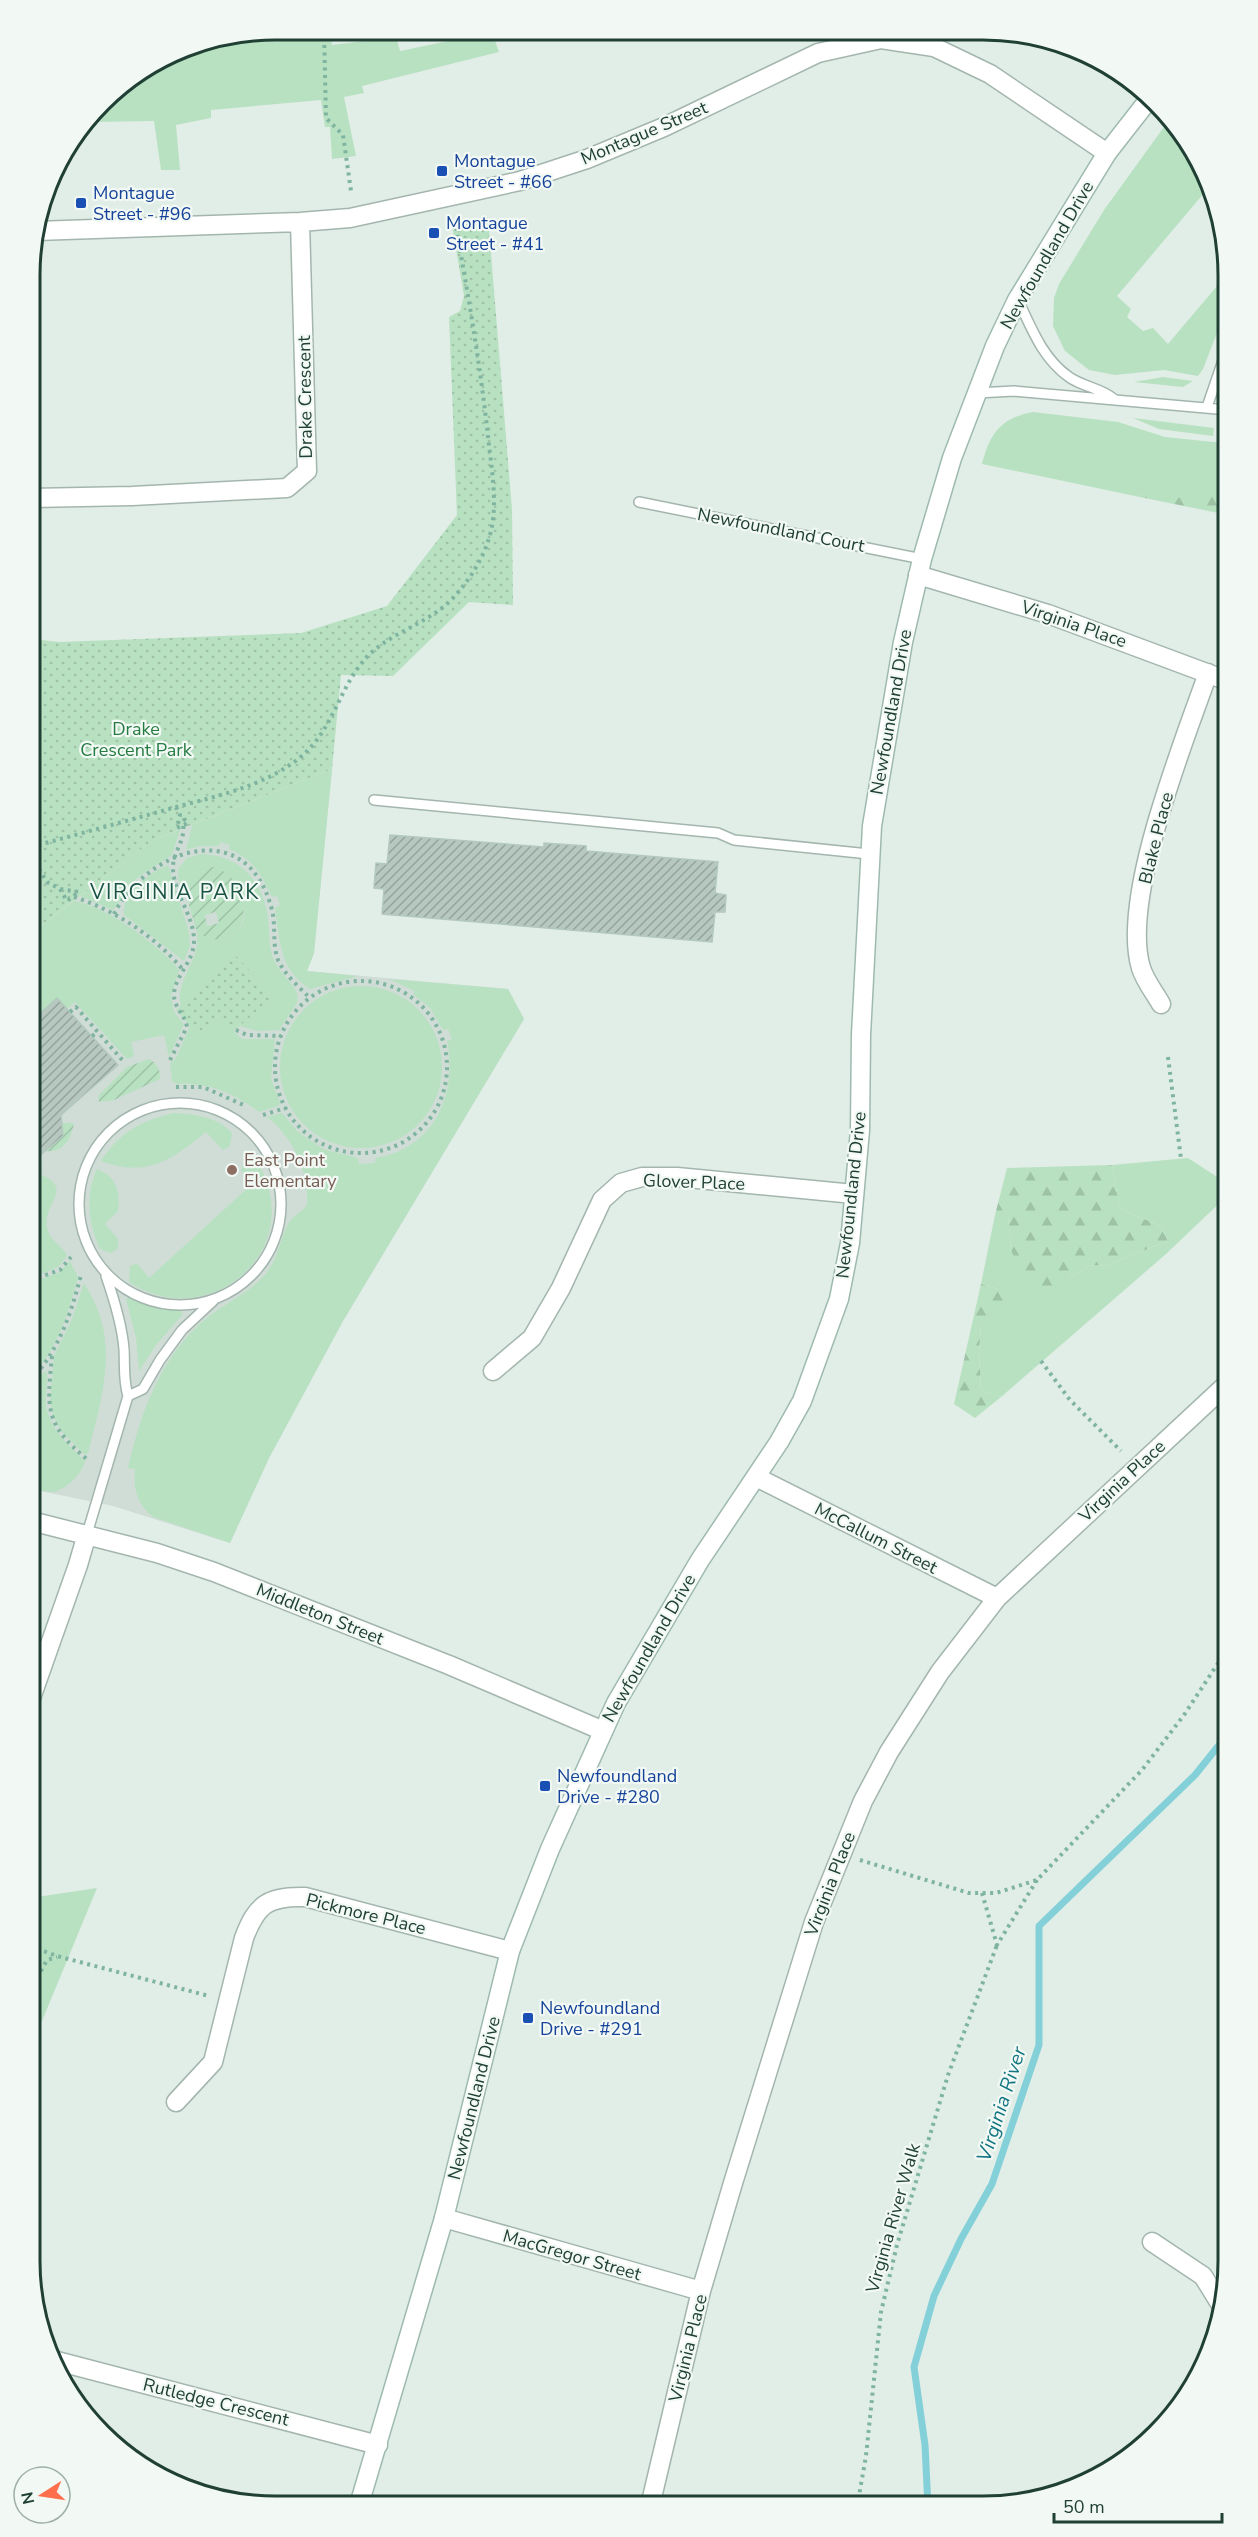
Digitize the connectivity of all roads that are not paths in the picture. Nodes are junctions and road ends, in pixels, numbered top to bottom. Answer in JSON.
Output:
{"nodes":[{"id":1,"x":876,"y":40,"type":"edge"},
{"id":2,"x":888,"y":40,"type":"edge"},
{"id":3,"x":1144,"y":105,"type":"edge"},
{"id":4,"x":1107,"y":153,"type":"junction"},
{"id":5,"x":300,"y":222,"type":"junction"},
{"id":6,"x":45,"y":231,"type":"edge"},
{"id":7,"x":1017,"y":300,"type":"junction"},
{"id":8,"x":1218,"y":375,"type":"edge"},
{"id":9,"x":977,"y":393,"type":"junction"},
{"id":10,"x":1114,"y":399,"type":"junction"},
{"id":11,"x":1207,"y":407,"type":"junction"},
{"id":12,"x":1218,"y":409,"type":"edge"},
{"id":13,"x":40,"y":498,"type":"edge"},
{"id":14,"x":639,"y":502,"type":"dead end"},
{"id":15,"x":920,"y":567,"type":"junction"},
{"id":16,"x":1208,"y":673,"type":"junction"},
{"id":17,"x":1218,"y":677,"type":"edge"},
{"id":18,"x":374,"y":800,"type":"dead end"},
{"id":19,"x":869,"y":854,"type":"junction"},
{"id":20,"x":1161,"y":1004,"type":"dead end"},
{"id":21,"x":854,"y":1194,"type":"junction"},
{"id":22,"x":106,"y":1276,"type":"junction"},
{"id":23,"x":214,"y":1301,"type":"junction"},
{"id":24,"x":493,"y":1371,"type":"dead end"},
{"id":25,"x":1218,"y":1392,"type":"edge"},
{"id":26,"x":128,"y":1396,"type":"junction"},
{"id":27,"x":756,"y":1477,"type":"junction"},
{"id":28,"x":40,"y":1523,"type":"edge"},
{"id":29,"x":87,"y":1534,"type":"junction"},
{"id":30,"x":997,"y":1598,"type":"junction"},
{"id":31,"x":40,"y":1672,"type":"edge"},
{"id":32,"x":601,"y":1730,"type":"junction"},
{"id":33,"x":510,"y":1951,"type":"junction"},
{"id":34,"x":176,"y":2102,"type":"dead end"},
{"id":35,"x":444,"y":2218,"type":"junction"},
{"id":36,"x":1152,"y":2242,"type":"dead end"},
{"id":37,"x":701,"y":2291,"type":"junction"},
{"id":38,"x":1215,"y":2295,"type":"edge"},
{"id":39,"x":64,"y":2363,"type":"edge"},
{"id":40,"x":378,"y":2445,"type":"junction"},
{"id":41,"x":362,"y":2496,"type":"edge"},
{"id":42,"x":652,"y":2496,"type":"edge"}],
"edges":[{"from":1,"to":5,"type":"street","name":"Montague Street"},
{"from":2,"to":4,"type":"street","name":"Montague Street"},
{"from":3,"to":4,"type":"street","name":"Newfoundland Drive"},
{"from":4,"to":7,"type":"street","name":"Newfoundland Drive"},
{"from":5,"to":6,"type":"street","name":"Montague Street"},
{"from":5,"to":13,"type":"street","name":"Drake Crescent"},
{"from":7,"to":9,"type":"street","name":"Newfoundland Drive"},
{"from":7,"to":10,"type":"lane"},
{"from":8,"to":11,"type":"lane"},
{"from":9,"to":10,"type":"lane"},
{"from":9,"to":15,"type":"street","name":"Newfoundland Drive"},
{"from":10,"to":11,"type":"lane"},
{"from":11,"to":12,"type":"lane"},
{"from":14,"to":15,"type":"lane","name":"Newfoundland Court"},
{"from":15,"to":16,"type":"street","name":"Virginia Place"},
{"from":15,"to":19,"type":"street","name":"Newfoundland Drive"},
{"from":16,"to":17,"type":"street","name":"Virginia Place"},
{"from":16,"to":20,"type":"street","name":"Blake Place"},
{"from":18,"to":19,"type":"lane"},
{"from":19,"to":21,"type":"street","name":"Newfoundland Drive"},
{"from":21,"to":24,"type":"street","name":"Glover Place"},
{"from":21,"to":27,"type":"street","name":"Newfoundland Drive"},
{"from":22,"to":23,"type":"lane"},
{"from":22,"to":23,"type":"lane"},
{"from":22,"to":26,"type":"lane"},
{"from":23,"to":26,"type":"lane"},
{"from":25,"to":30,"type":"street","name":"Virginia Place"},
{"from":26,"to":29,"type":"lane"},
{"from":27,"to":30,"type":"street","name":"McCallum Street"},
{"from":27,"to":32,"type":"street","name":"Newfoundland Drive"},
{"from":28,"to":29,"type":"street","name":"Middleton Street"},
{"from":29,"to":31,"type":"street"},
{"from":29,"to":32,"type":"street","name":"Middleton Street"},
{"from":30,"to":37,"type":"street","name":"Virginia Place"},
{"from":32,"to":33,"type":"street","name":"Newfoundland Drive"},
{"from":33,"to":34,"type":"street","name":"Pickmore Place"},
{"from":33,"to":35,"type":"street","name":"Newfoundland Drive"},
{"from":35,"to":37,"type":"street","name":"MacGregor Street"},
{"from":35,"to":40,"type":"street","name":"Newfoundland Drive"},
{"from":36,"to":38,"type":"street"},
{"from":37,"to":42,"type":"street","name":"Virginia Place"},
{"from":39,"to":40,"type":"street","name":"Rutledge Crescent"},
{"from":40,"to":41,"type":"street","name":"Newfoundland Drive"}]}
